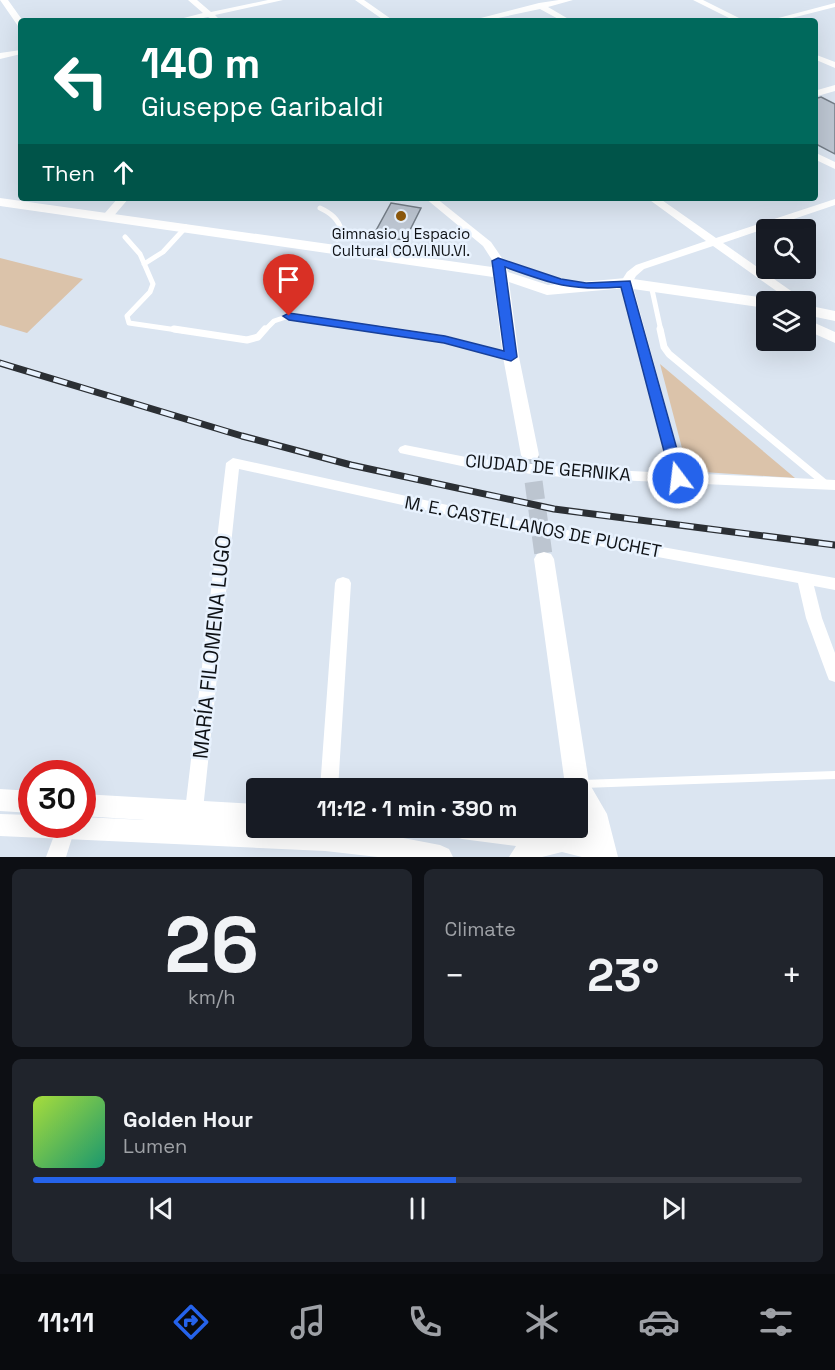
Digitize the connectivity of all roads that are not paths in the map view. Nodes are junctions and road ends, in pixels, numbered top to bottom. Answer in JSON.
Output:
{"nodes":[{"id":1,"x":4,"y":0,"type":"edge"},
{"id":2,"x":192,"y":0,"type":"edge"},
{"id":3,"x":279,"y":0,"type":"edge"},
{"id":4,"x":359,"y":0,"type":"edge"},
{"id":5,"x":529,"y":0,"type":"edge"},
{"id":6,"x":569,"y":0,"type":"edge"},
{"id":7,"x":697,"y":0,"type":"edge"},
{"id":8,"x":835,"y":5,"type":"edge"},
{"id":9,"x":541,"y":6,"type":"junction"},
{"id":10,"x":209,"y":14,"type":"junction"},
{"id":11,"x":190,"y":18,"type":"edge"},
{"id":12,"x":214,"y":18,"type":"edge"},
{"id":13,"x":386,"y":18,"type":"edge"},
{"id":14,"x":487,"y":18,"type":"edge"},
{"id":15,"x":563,"y":18,"type":"edge"},
{"id":16,"x":735,"y":18,"type":"edge"},
{"id":17,"x":783,"y":18,"type":"edge"},
{"id":18,"x":18,"y":20,"type":"edge"},
{"id":19,"x":18,"y":53,"type":"edge"},
{"id":20,"x":0,"y":56,"type":"edge"},
{"id":21,"x":818,"y":58,"type":"edge"},
{"id":22,"x":835,"y":65,"type":"edge"},
{"id":23,"x":835,"y":88,"type":"edge"},
{"id":24,"x":818,"y":93,"type":"edge"},
{"id":25,"x":818,"y":157,"type":"edge"},
{"id":26,"x":835,"y":166,"type":"edge"},
{"id":27,"x":0,"y":190,"type":"edge"},
{"id":28,"x":18,"y":193,"type":"edge"},
{"id":29,"x":77,"y":201,"type":"edge"},
{"id":30,"x":433,"y":201,"type":"edge"},
{"id":31,"x":656,"y":201,"type":"edge"},
{"id":32,"x":0,"y":202,"type":"edge"},
{"id":33,"x":835,"y":202,"type":"edge"},
{"id":34,"x":117,"y":207,"type":"edge"},
{"id":35,"x":320,"y":208,"type":"dead end"},
{"id":36,"x":186,"y":227,"type":"junction"},
{"id":37,"x":125,"y":237,"type":"dead end"},
{"id":38,"x":716,"y":242,"type":"junction"},
{"id":39,"x":334,"y":243,"type":"junction"},
{"id":40,"x":144,"y":264,"type":"junction"},
{"id":41,"x":499,"y":267,"type":"junction"},
{"id":42,"x":626,"y":284,"type":"junction"},
{"id":43,"x":651,"y":285,"type":"junction"},
{"id":44,"x":531,"y":286,"type":"junction"},
{"id":45,"x":586,"y":286,"type":"junction"},
{"id":46,"x":785,"y":291,"type":"edge"},
{"id":47,"x":503,"y":301,"type":"junction"},
{"id":48,"x":756,"y":302,"type":"edge"},
{"id":49,"x":816,"y":315,"type":"edge"},
{"id":50,"x":835,"y":315,"type":"edge"},
{"id":51,"x":816,"y":323,"type":"edge"},
{"id":52,"x":831,"y":338,"type":"edge"},
{"id":53,"x":511,"y":357,"type":"junction"},
{"id":54,"x":405,"y":450,"type":"dead end"},
{"id":55,"x":530,"y":454,"type":"tunnel mouth"},
{"id":56,"x":233,"y":463,"type":"joint"},
{"id":57,"x":678,"y":478,"type":"junction"},
{"id":58,"x":831,"y":484,"type":"edge"},
{"id":59,"x":544,"y":559,"type":"tunnel mouth"},
{"id":60,"x":805,"y":579,"type":"junction"},
{"id":61,"x":343,"y":583,"type":"dead end"},
{"id":62,"x":835,"y":584,"type":"edge"},
{"id":63,"x":835,"y":675,"type":"edge"},
{"id":64,"x":835,"y":775,"type":"edge"},
{"id":65,"x":330,"y":778,"type":"edge"},
{"id":66,"x":576,"y":778,"type":"edge"},
{"id":67,"x":588,"y":786,"type":"edge"},
{"id":68,"x":0,"y":800,"type":"edge"},
{"id":69,"x":18,"y":801,"type":"edge"},
{"id":70,"x":588,"y":804,"type":"edge"},
{"id":71,"x":96,"y":807,"type":"edge"},
{"id":72,"x":246,"y":816,"type":"edge"},
{"id":73,"x":192,"y":822,"type":"junction"},
{"id":74,"x":0,"y":825,"type":"edge"},
{"id":75,"x":18,"y":826,"type":"edge"},
{"id":76,"x":96,"y":826,"type":"edge"},
{"id":77,"x":246,"y":827,"type":"edge"},
{"id":78,"x":63,"y":838,"type":"edge"},
{"id":79,"x":344,"y":838,"type":"edge"},
{"id":80,"x":528,"y":838,"type":"edge"},
{"id":81,"x":545,"y":842,"type":"edge"},
{"id":82,"x":56,"y":857,"type":"edge"},
{"id":83,"x":440,"y":857,"type":"edge"},
{"id":84,"x":604,"y":857,"type":"edge"}],
"edges":[{"from":1,"to":18,"type":"street"},
{"from":2,"to":10,"type":"street"},
{"from":3,"to":10,"type":"street"},
{"from":4,"to":13,"type":"street"},
{"from":5,"to":9,"type":"street"},
{"from":6,"to":9,"type":"street"},
{"from":7,"to":16,"type":"street"},
{"from":8,"to":17,"type":"street"},
{"from":9,"to":14,"type":"street"},
{"from":9,"to":15,"type":"street"},
{"from":10,"to":11,"type":"street"},
{"from":10,"to":12,"type":"street"},
{"from":19,"to":20,"type":"street"},
{"from":21,"to":22,"type":"street"},
{"from":23,"to":24,"type":"street"},
{"from":25,"to":26,"type":"street"},
{"from":27,"to":28,"type":"street"},
{"from":29,"to":34,"type":"street"},
{"from":30,"to":41,"type":"street"},
{"from":31,"to":38,"type":"street"},
{"from":32,"to":34,"type":"street"},
{"from":33,"to":38,"type":"street"},
{"from":34,"to":36,"type":"street"},
{"from":34,"to":39,"type":"street"},
{"from":35,"to":39,"type":"lane"},
{"from":36,"to":39,"type":"street"},
{"from":36,"to":40,"type":"lane"},
{"from":37,"to":40,"type":"lane"},
{"from":38,"to":42,"type":"street"},
{"from":38,"to":46,"type":"street"},
{"from":39,"to":41,"type":"street"},
{"from":40,"to":53,"type":"lane"},
{"from":41,"to":44,"type":"street"},
{"from":41,"to":45,"type":"street"},
{"from":41,"to":47,"type":"street"},
{"from":42,"to":43,"type":"street"},
{"from":42,"to":45,"type":"street"},
{"from":42,"to":57,"type":"street"},
{"from":43,"to":48,"type":"street"},
{"from":43,"to":58,"type":"lane"},
{"from":44,"to":45,"type":"street"},
{"from":44,"to":47,"type":"street"},
{"from":47,"to":53,"type":"street"},
{"from":49,"to":50,"type":"street"},
{"from":51,"to":52,"type":"street"},
{"from":53,"to":55,"type":"street"},
{"from":54,"to":57,"type":"street","name":"CIUDAD DE GERNIKA"},
{"from":56,"to":60,"type":"street","name":"M. E. CASTELLANOS DE PUCHET"},
{"from":56,"to":73,"type":"street","name":"MARÍA FILOMENA LUGO"},
{"from":57,"to":58,"type":"street","name":"CIUDAD DE GERNIKA"},
{"from":59,"to":66,"type":"street"},
{"from":60,"to":62,"type":"street","name":"M. E. CASTELLANOS DE PUCHET"},
{"from":60,"to":63,"type":"street"},
{"from":61,"to":65,"type":"street"},
{"from":64,"to":67,"type":"lane"},
{"from":68,"to":69,"type":"street"},
{"from":70,"to":84,"type":"street"},
{"from":71,"to":73,"type":"street"},
{"from":72,"to":73,"type":"street"},
{"from":73,"to":76,"type":"street"},
{"from":73,"to":77,"type":"street"},
{"from":74,"to":75,"type":"street"},
{"from":78,"to":82,"type":"street"},
{"from":79,"to":83,"type":"street"},
{"from":80,"to":81,"type":"street"},
{"from":81,"to":84,"type":"street"}]}
